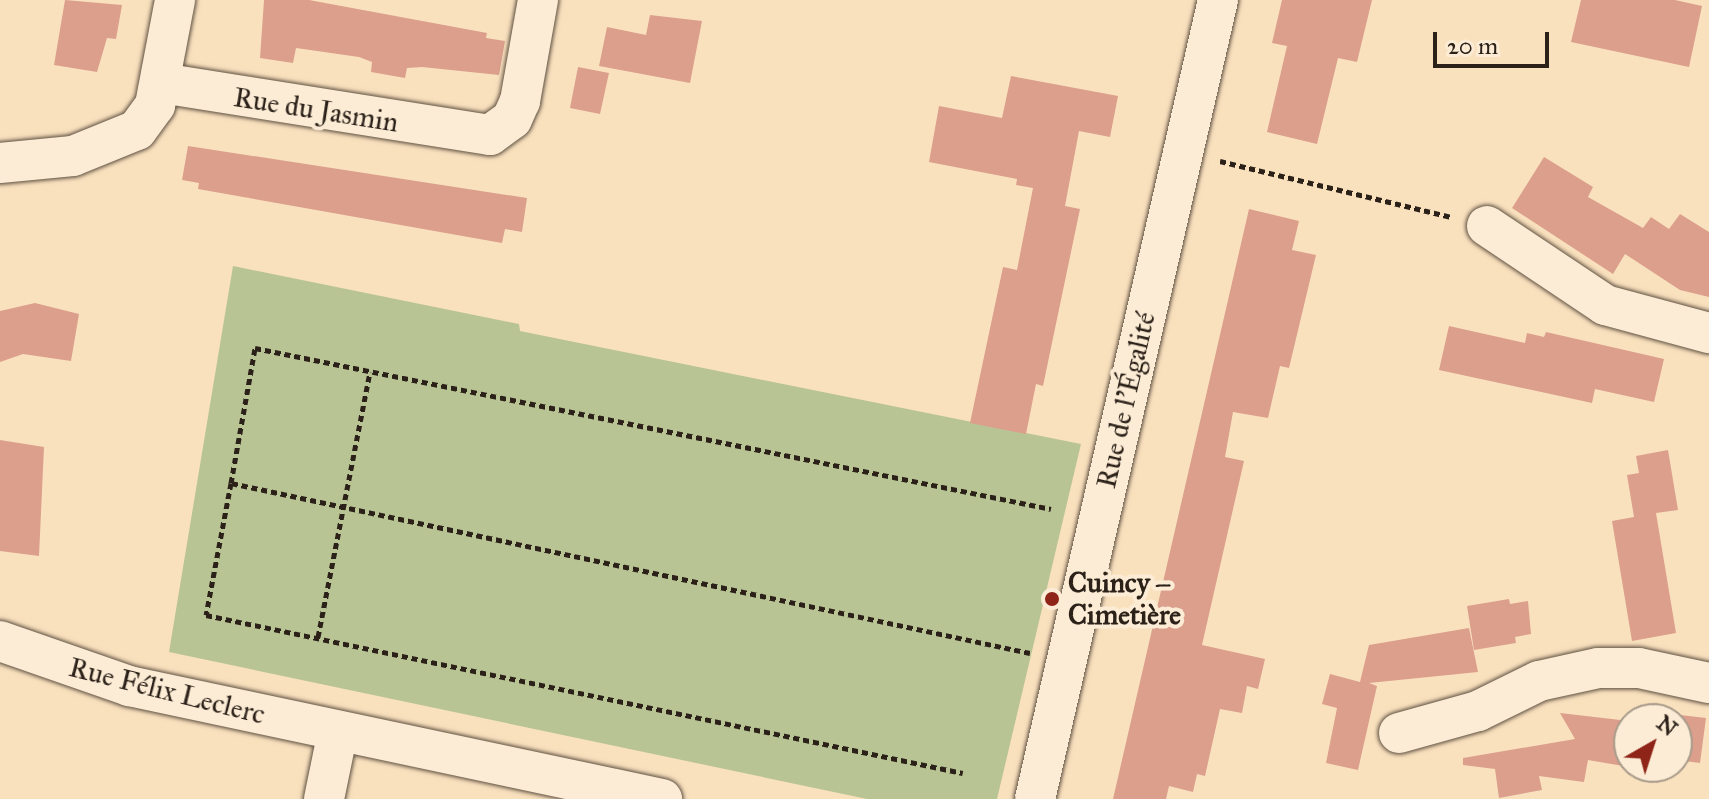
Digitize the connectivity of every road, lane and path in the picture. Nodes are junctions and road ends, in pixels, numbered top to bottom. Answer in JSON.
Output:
{"nodes":[{"id":1,"x":175,"y":0,"type":"edge"},
{"id":2,"x":538,"y":0,"type":"edge"},
{"id":3,"x":1218,"y":0,"type":"edge"},
{"id":4,"x":161,"y":83,"type":"junction"},
{"id":5,"x":1184,"y":153,"type":"junction"},
{"id":6,"x":0,"y":163,"type":"edge"},
{"id":7,"x":1487,"y":226,"type":"joint"},
{"id":8,"x":1709,"y":333,"type":"edge"},
{"id":9,"x":370,"y":372,"type":"junction"},
{"id":10,"x":231,"y":483,"type":"junction"},
{"id":11,"x":345,"y":507,"type":"junction"},
{"id":12,"x":1051,"y":509,"type":"dead end"},
{"id":13,"x":317,"y":638,"type":"junction"},
{"id":14,"x":0,"y":641,"type":"edge"},
{"id":15,"x":1067,"y":661,"type":"junction"},
{"id":16,"x":1709,"y":683,"type":"edge"},
{"id":17,"x":338,"y":731,"type":"junction"},
{"id":18,"x":1399,"y":733,"type":"dead end"},
{"id":19,"x":963,"y":773,"type":"dead end"},
{"id":20,"x":324,"y":799,"type":"edge"},
{"id":21,"x":662,"y":799,"type":"edge"},
{"id":22,"x":1035,"y":799,"type":"edge"}],
"edges":[{"from":1,"to":4,"type":"street"},
{"from":2,"to":4,"type":"street","name":"Rue du Jasmin"},
{"from":3,"to":5,"type":"street","name":"Rue de l'Égalité"},
{"from":4,"to":6,"type":"street"},
{"from":5,"to":7,"type":"path"},
{"from":5,"to":15,"type":"street","name":"Rue de l'Égalité"},
{"from":7,"to":8,"type":"street"},
{"from":9,"to":10,"type":"path"},
{"from":9,"to":11,"type":"path"},
{"from":9,"to":12,"type":"path"},
{"from":10,"to":11,"type":"path"},
{"from":10,"to":13,"type":"path"},
{"from":11,"to":13,"type":"path"},
{"from":11,"to":15,"type":"path"},
{"from":13,"to":19,"type":"path"},
{"from":14,"to":17,"type":"street","name":"Rue Félix Leclerc"},
{"from":15,"to":22,"type":"street","name":"Rue de l'Égalité"},
{"from":16,"to":18,"type":"street"},
{"from":17,"to":20,"type":"street"},
{"from":17,"to":21,"type":"street","name":"Rue Félix Leclerc"}]}
